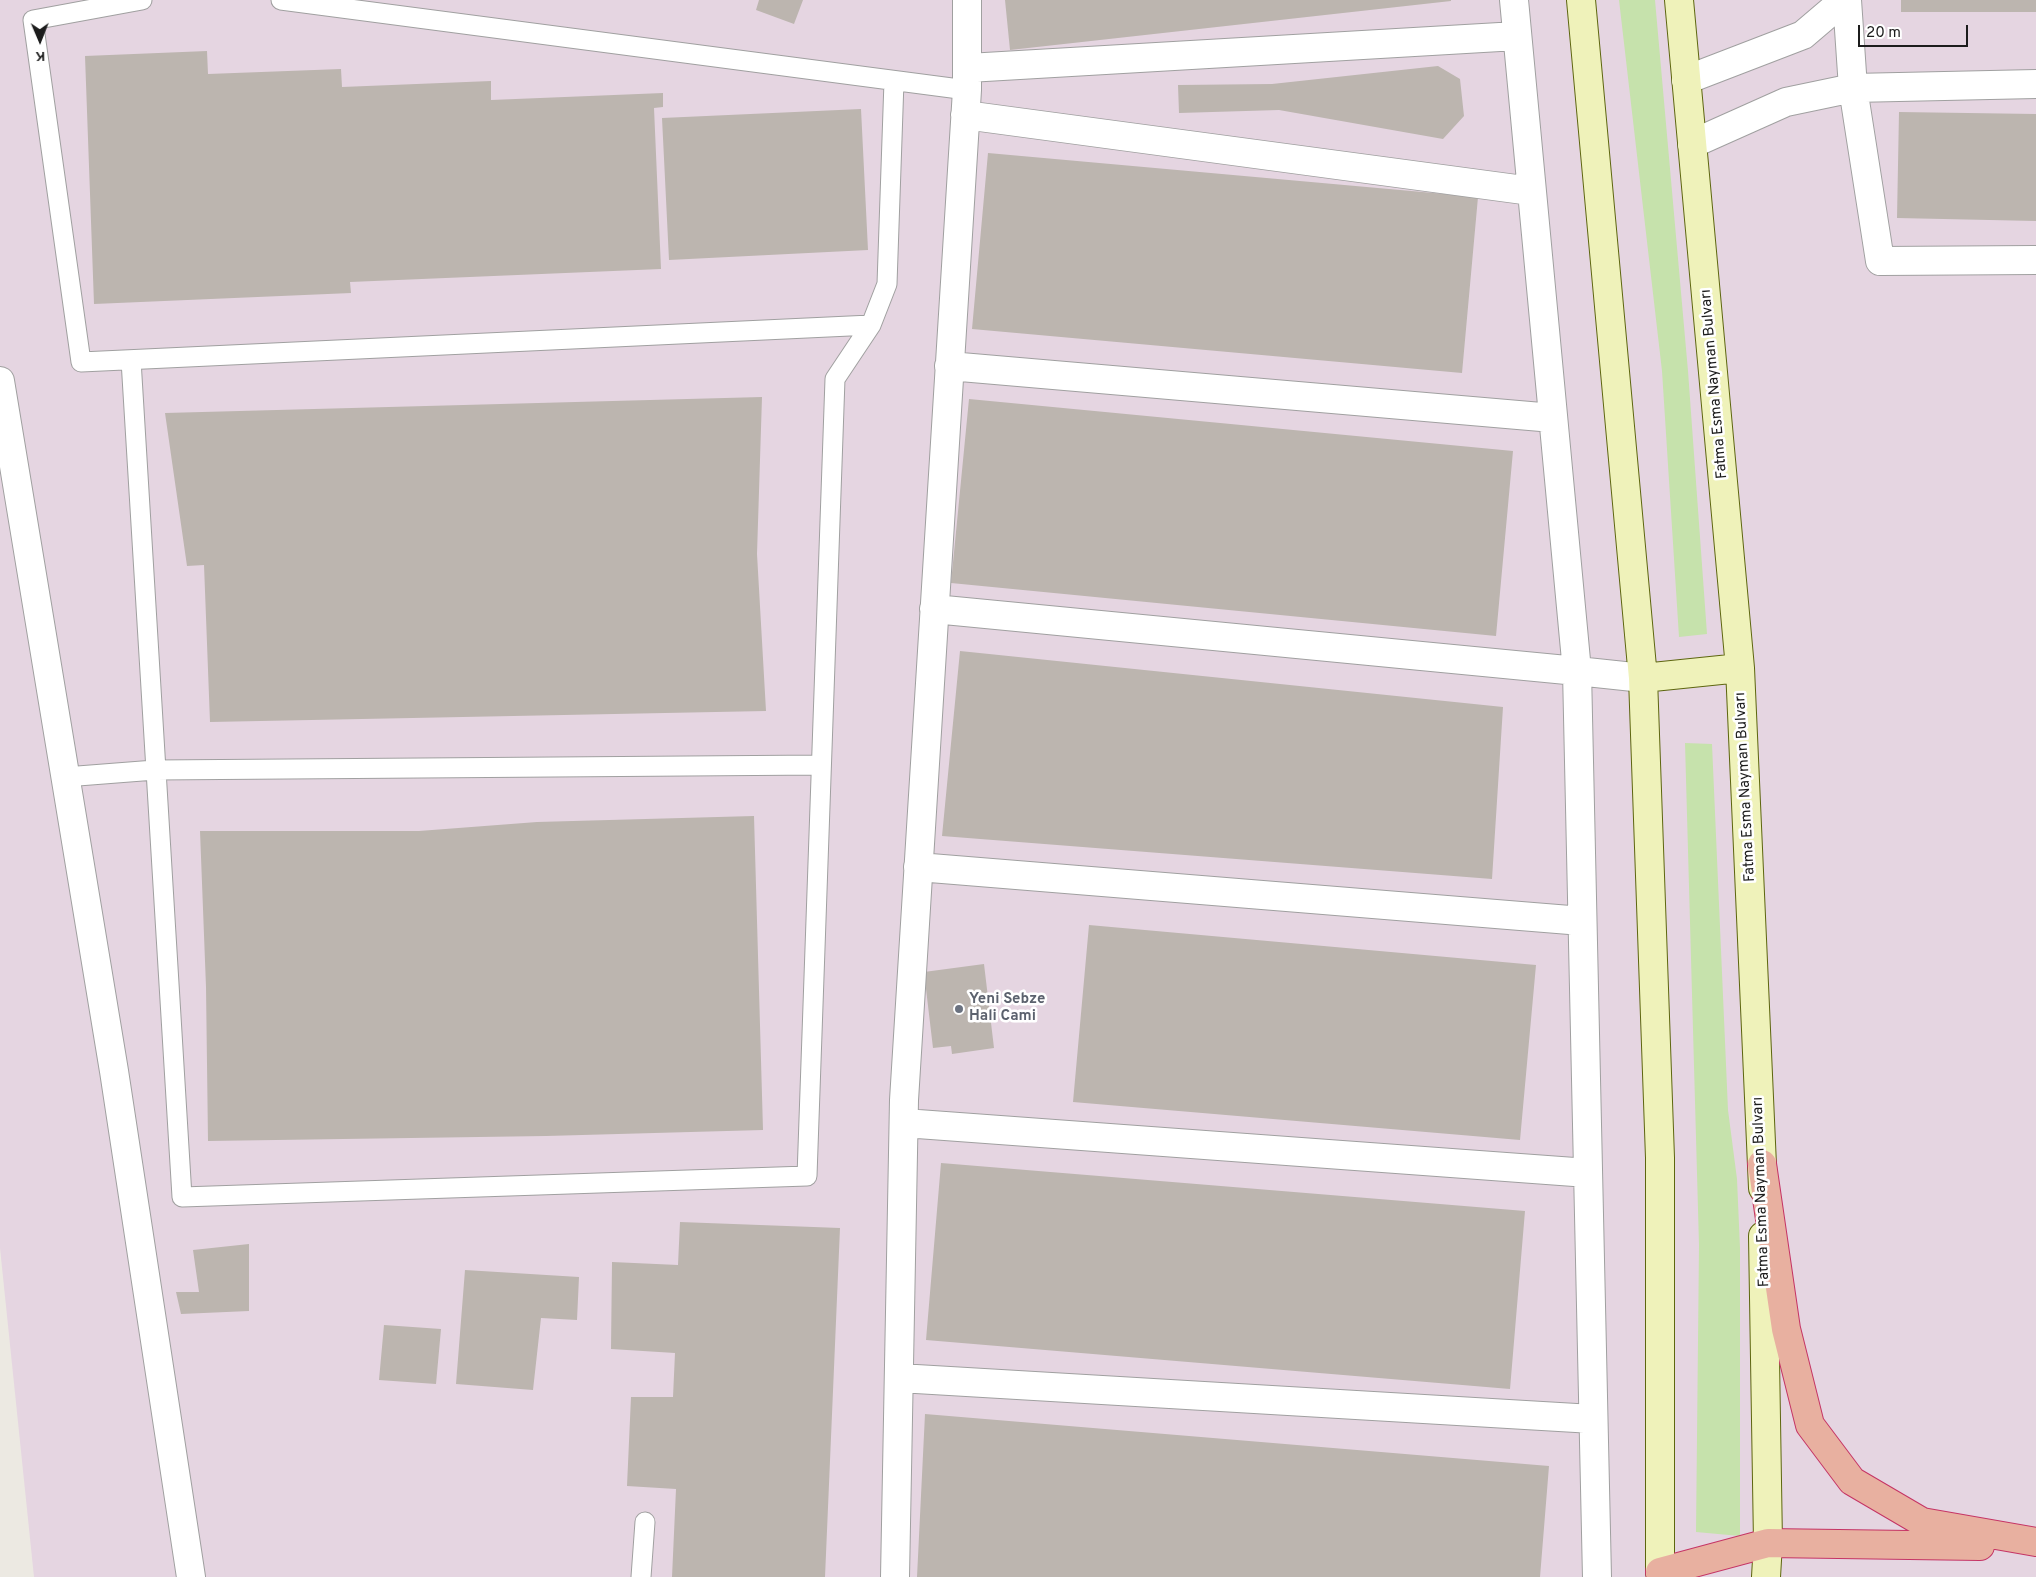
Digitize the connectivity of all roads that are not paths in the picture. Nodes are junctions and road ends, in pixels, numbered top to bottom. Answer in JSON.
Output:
{"nodes":[{"id":1,"x":142,"y":0,"type":"edge"},
{"id":2,"x":281,"y":0,"type":"edge"},
{"id":3,"x":967,"y":0,"type":"edge"},
{"id":4,"x":1514,"y":0,"type":"edge"},
{"id":5,"x":1581,"y":0,"type":"edge"},
{"id":6,"x":1679,"y":0,"type":"edge"},
{"id":7,"x":1845,"y":0,"type":"edge"},
{"id":8,"x":1517,"y":36,"type":"junction"},
{"id":9,"x":1686,"y":80,"type":"junction"},
{"id":10,"x":894,"y":81,"type":"junction"},
{"id":11,"x":2036,"y":84,"type":"edge"},
{"id":12,"x":1853,"y":88,"type":"junction"},
{"id":13,"x":966,"y":91,"type":"junction"},
{"id":14,"x":1692,"y":144,"type":"junction"},
{"id":15,"x":1531,"y":191,"type":"junction"},
{"id":16,"x":2036,"y":260,"type":"edge"},
{"id":17,"x":871,"y":325,"type":"junction"},
{"id":18,"x":131,"y":360,"type":"junction"},
{"id":19,"x":949,"y":366,"type":"junction"},
{"id":20,"x":0,"y":381,"type":"edge"},
{"id":21,"x":1552,"y":418,"type":"junction"},
{"id":22,"x":934,"y":609,"type":"junction"},
{"id":23,"x":1740,"y":668,"type":"junction"},
{"id":24,"x":1577,"y":671,"type":"junction"},
{"id":25,"x":1643,"y":678,"type":"junction"},
{"id":26,"x":821,"y":765,"type":"junction"},
{"id":27,"x":155,"y":770,"type":"junction"},
{"id":28,"x":65,"y":778,"type":"junction"},
{"id":29,"x":918,"y":867,"type":"junction"},
{"id":30,"x":1582,"y":921,"type":"junction"},
{"id":31,"x":904,"y":1123,"type":"junction"},
{"id":32,"x":1762,"y":1164,"type":"junction"},
{"id":33,"x":1588,"y":1173,"type":"junction"},
{"id":34,"x":899,"y":1378,"type":"junction"},
{"id":35,"x":1593,"y":1419,"type":"junction"},
{"id":36,"x":645,"y":1522,"type":"dead end"},
{"id":37,"x":2036,"y":1542,"type":"edge"},
{"id":38,"x":1768,"y":1543,"type":"junction"},
{"id":39,"x":2036,"y":1546,"type":"edge"},
{"id":40,"x":1660,"y":1572,"type":"joint"},
{"id":41,"x":190,"y":1577,"type":"edge"},
{"id":42,"x":641,"y":1577,"type":"edge"},
{"id":43,"x":895,"y":1577,"type":"edge"},
{"id":44,"x":1597,"y":1577,"type":"edge"},
{"id":45,"x":1766,"y":1577,"type":"edge"}],
"edges":[{"from":1,"to":18,"type":"lane"},
{"from":2,"to":10,"type":"lane"},
{"from":3,"to":13,"type":"street"},
{"from":4,"to":8,"type":"street"},
{"from":5,"to":25,"type":"main road"},
{"from":6,"to":9,"type":"main road","name":"Fatma Esma Nayman Bulvarı"},
{"from":7,"to":9,"type":"street"},
{"from":7,"to":12,"type":"street"},
{"from":8,"to":13,"type":"street"},
{"from":8,"to":15,"type":"street"},
{"from":9,"to":14,"type":"main road","name":"Fatma Esma Nayman Bulvarı"},
{"from":10,"to":13,"type":"lane"},
{"from":10,"to":17,"type":"lane"},
{"from":11,"to":12,"type":"street"},
{"from":12,"to":14,"type":"street"},
{"from":12,"to":16,"type":"street"},
{"from":13,"to":15,"type":"street"},
{"from":13,"to":19,"type":"street"},
{"from":14,"to":23,"type":"main road","name":"Fatma Esma Nayman Bulvarı"},
{"from":15,"to":21,"type":"street"},
{"from":17,"to":18,"type":"lane"},
{"from":17,"to":26,"type":"lane"},
{"from":18,"to":27,"type":"lane"},
{"from":19,"to":21,"type":"street"},
{"from":19,"to":22,"type":"street"},
{"from":20,"to":28,"type":"street"},
{"from":21,"to":24,"type":"street"},
{"from":22,"to":24,"type":"street"},
{"from":22,"to":29,"type":"street"},
{"from":23,"to":25,"type":"main road"},
{"from":23,"to":32,"type":"main road","name":"Fatma Esma Nayman Bulvarı"},
{"from":24,"to":25,"type":"street"},
{"from":24,"to":30,"type":"street"},
{"from":25,"to":40,"type":"main road"},
{"from":26,"to":27,"type":"lane"},
{"from":26,"to":27,"type":"lane"},
{"from":27,"to":28,"type":"lane"},
{"from":28,"to":41,"type":"street"},
{"from":29,"to":30,"type":"street"},
{"from":29,"to":31,"type":"street"},
{"from":30,"to":33,"type":"street"},
{"from":31,"to":33,"type":"street"},
{"from":31,"to":34,"type":"street"},
{"from":32,"to":37,"type":"highway"},
{"from":32,"to":38,"type":"main road","name":"Fatma Esma Nayman Bulvarı"},
{"from":33,"to":35,"type":"street"},
{"from":34,"to":35,"type":"street"},
{"from":34,"to":43,"type":"street"},
{"from":35,"to":44,"type":"street"},
{"from":36,"to":42,"type":"lane"},
{"from":38,"to":39,"type":"highway"},
{"from":38,"to":40,"type":"highway"},
{"from":38,"to":45,"type":"main road","name":"Fatma Esma Nayman Bulvarı"}]}
